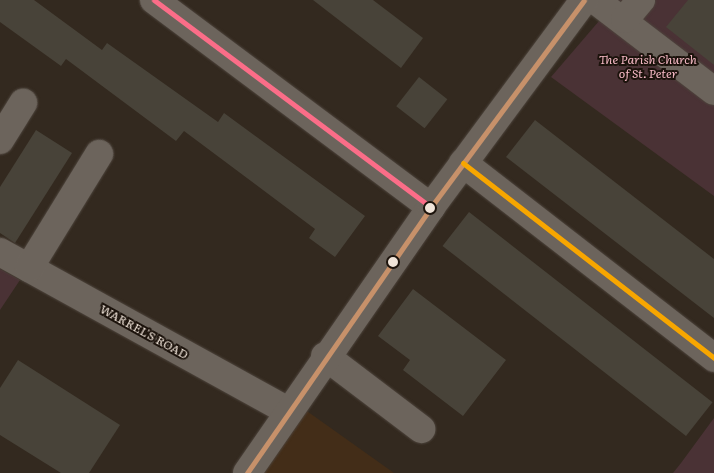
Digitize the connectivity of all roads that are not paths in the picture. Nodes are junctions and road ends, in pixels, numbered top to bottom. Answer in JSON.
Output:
{"nodes":[{"id":1,"x":154,"y":0,"type":"edge"},
{"id":2,"x":584,"y":0,"type":"edge"},
{"id":3,"x":595,"y":0,"type":"edge"},
{"id":4,"x":633,"y":10,"type":"edge"},
{"id":5,"x":714,"y":91,"type":"edge"},
{"id":6,"x":23,"y":102,"type":"dead end"},
{"id":7,"x":0,"y":140,"type":"edge"},
{"id":8,"x":99,"y":154,"type":"dead end"},
{"id":9,"x":463,"y":163,"type":"junction"},
{"id":10,"x":431,"y":207,"type":"junction"},
{"id":11,"x":0,"y":252,"type":"edge"},
{"id":12,"x":29,"y":268,"type":"junction"},
{"id":13,"x":325,"y":356,"type":"junction"},
{"id":14,"x":714,"y":358,"type":"edge"},
{"id":15,"x":288,"y":411,"type":"junction"},
{"id":16,"x":421,"y":429,"type":"dead end"},
{"id":17,"x":247,"y":473,"type":"edge"}],
"edges":[{"from":1,"to":10,"type":"street"},
{"from":2,"to":9,"type":"street"},
{"from":3,"to":4,"type":"street"},
{"from":4,"to":5,"type":"street"},
{"from":6,"to":7,"type":"street"},
{"from":8,"to":12,"type":"street"},
{"from":9,"to":10,"type":"street"},
{"from":9,"to":14,"type":"street"},
{"from":10,"to":13,"type":"street"},
{"from":11,"to":12,"type":"street","name":"WARREL'S ROAD"},
{"from":12,"to":15,"type":"street","name":"WARREL'S ROAD"},
{"from":13,"to":15,"type":"street"},
{"from":13,"to":16,"type":"street"},
{"from":15,"to":17,"type":"street"}]}
